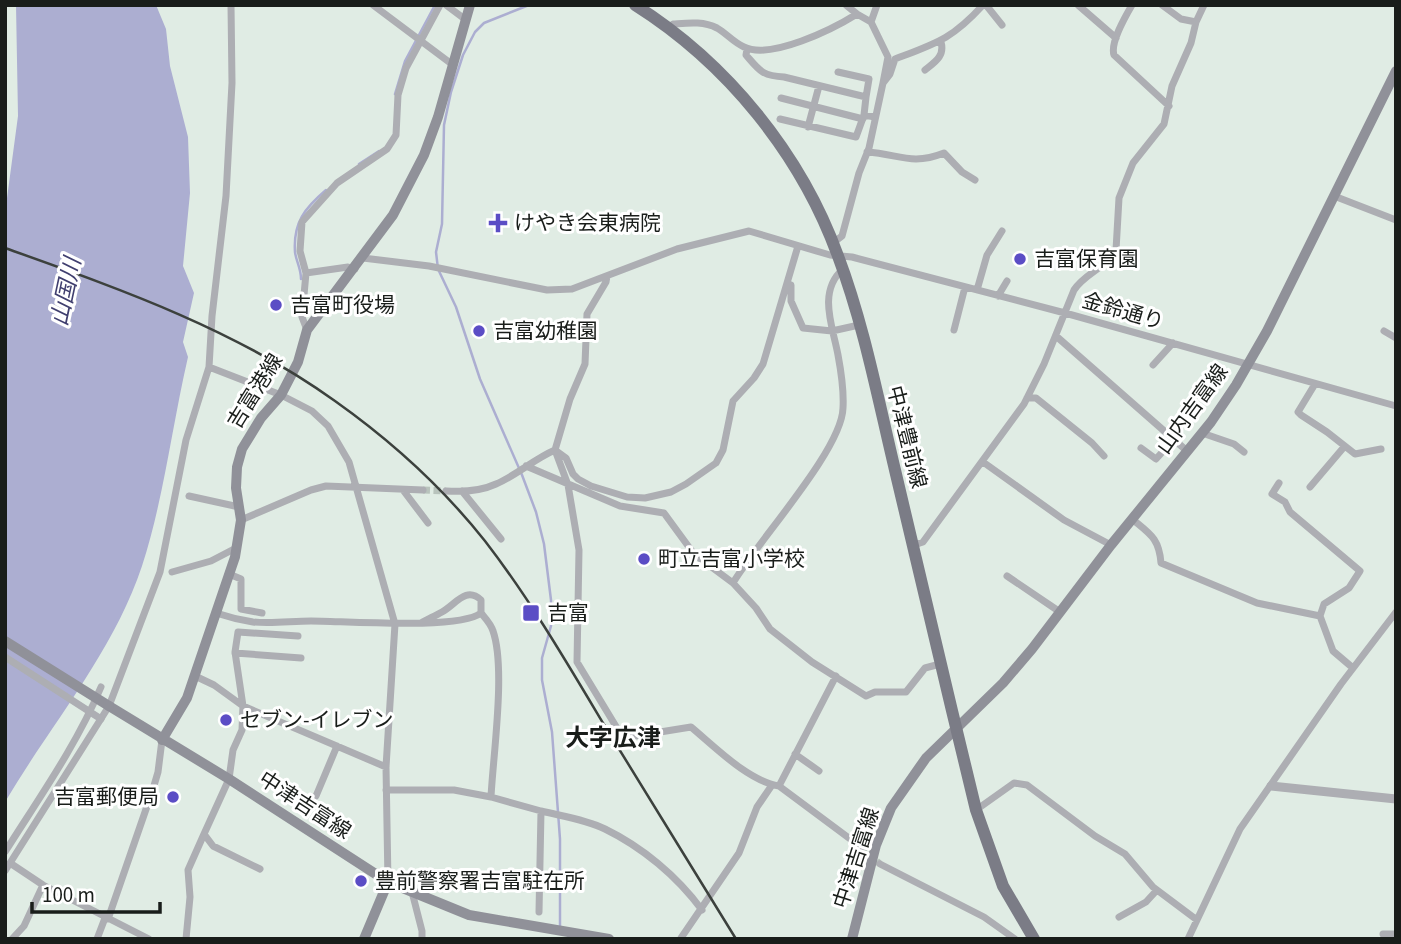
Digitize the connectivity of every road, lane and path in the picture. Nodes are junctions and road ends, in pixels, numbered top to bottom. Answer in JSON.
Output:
{"nodes":[{"id":1,"x":231,"y":5,"type":"edge"},
{"id":2,"x":373,"y":5,"type":"edge"},
{"id":3,"x":443,"y":5,"type":"edge"},
{"id":4,"x":470,"y":5,"type":"edge"},
{"id":5,"x":635,"y":5,"type":"edge"},
{"id":6,"x":846,"y":5,"type":"edge"},
{"id":7,"x":877,"y":5,"type":"edge"},
{"id":8,"x":984,"y":5,"type":"edge"},
{"id":9,"x":1078,"y":5,"type":"edge"},
{"id":10,"x":1132,"y":5,"type":"edge"},
{"id":11,"x":1162,"y":5,"type":"edge"},
{"id":12,"x":1204,"y":5,"type":"edge"},
{"id":13,"x":857,"y":14,"type":"junction"},
{"id":14,"x":466,"y":20,"type":"junction"},
{"id":15,"x":871,"y":22,"type":"junction"},
{"id":16,"x":1196,"y":22,"type":"junction"},
{"id":17,"x":1002,"y":25,"type":"dead end"},
{"id":18,"x":671,"y":30,"type":"junction"},
{"id":19,"x":1116,"y":38,"type":"junction"},
{"id":20,"x":421,"y":42,"type":"junction"},
{"id":21,"x":941,"y":42,"type":"junction"},
{"id":22,"x":747,"y":49,"type":"junction"},
{"id":23,"x":453,"y":65,"type":"junction"},
{"id":24,"x":925,"y":70,"type":"dead end"},
{"id":25,"x":838,"y":72,"type":"dead end"},
{"id":26,"x":1395,"y":75,"type":"edge"},
{"id":27,"x":883,"y":83,"type":"junction"},
{"id":28,"x":819,"y":86,"type":"junction"},
{"id":29,"x":866,"y":97,"type":"junction"},
{"id":30,"x":781,"y":98,"type":"dead end"},
{"id":31,"x":814,"y":106,"type":"junction"},
{"id":32,"x":1169,"y":106,"type":"junction"},
{"id":33,"x":864,"y":117,"type":"junction"},
{"id":34,"x":875,"y":117,"type":"junction"},
{"id":35,"x":780,"y":119,"type":"dead end"},
{"id":36,"x":808,"y":127,"type":"junction"},
{"id":37,"x":867,"y":152,"type":"junction"},
{"id":38,"x":975,"y":180,"type":"dead end"},
{"id":39,"x":1334,"y":196,"type":"junction"},
{"id":40,"x":1394,"y":217,"type":"edge"},
{"id":41,"x":1002,"y":231,"type":"dead end"},
{"id":42,"x":833,"y":243,"type":"junction"},
{"id":43,"x":798,"y":246,"type":"junction"},
{"id":44,"x":838,"y":256,"type":"junction"},
{"id":45,"x":363,"y":258,"type":"junction"},
{"id":46,"x":355,"y":269,"type":"junction"},
{"id":47,"x":843,"y":269,"type":"junction"},
{"id":48,"x":306,"y":273,"type":"junction"},
{"id":49,"x":607,"y":276,"type":"junction"},
{"id":50,"x":1007,"y":281,"type":"dead end"},
{"id":51,"x":787,"y":284,"type":"junction"},
{"id":52,"x":965,"y":287,"type":"junction"},
{"id":53,"x":978,"y":290,"type":"junction"},
{"id":54,"x":998,"y":296,"type":"junction"},
{"id":55,"x":1065,"y":313,"type":"junction"},
{"id":56,"x":859,"y":325,"type":"junction"},
{"id":57,"x":307,"y":330,"type":"junction"},
{"id":58,"x":954,"y":330,"type":"dead end"},
{"id":59,"x":832,"y":331,"type":"junction"},
{"id":60,"x":1384,"y":331,"type":"dead end"},
{"id":61,"x":1056,"y":336,"type":"junction"},
{"id":62,"x":1396,"y":338,"type":"edge"},
{"id":63,"x":1173,"y":344,"type":"junction"},
{"id":64,"x":1153,"y":365,"type":"dead end"},
{"id":65,"x":1248,"y":365,"type":"junction"},
{"id":66,"x":209,"y":367,"type":"junction"},
{"id":67,"x":1315,"y":384,"type":"junction"},
{"id":68,"x":281,"y":395,"type":"junction"},
{"id":69,"x":1027,"y":398,"type":"junction"},
{"id":70,"x":1396,"y":407,"type":"edge"},
{"id":71,"x":1202,"y":433,"type":"junction"},
{"id":72,"x":1174,"y":439,"type":"junction"},
{"id":73,"x":1141,"y":447,"type":"dead end"},
{"id":74,"x":1344,"y":447,"type":"junction"},
{"id":75,"x":1381,"y":449,"type":"dead end"},
{"id":76,"x":555,"y":450,"type":"junction"},
{"id":77,"x":1187,"y":451,"type":"junction"},
{"id":78,"x":1244,"y":452,"type":"dead end"},
{"id":79,"x":1104,"y":456,"type":"dead end"},
{"id":80,"x":983,"y":461,"type":"junction"},
{"id":81,"x":526,"y":466,"type":"junction"},
{"id":82,"x":1279,"y":483,"type":"dead end"},
{"id":83,"x":568,"y":485,"type":"junction"},
{"id":84,"x":1310,"y":487,"type":"dead end"},
{"id":85,"x":358,"y":489,"type":"junction"},
{"id":86,"x":403,"y":490,"type":"junction"},
{"id":87,"x":423,"y":490,"type":"tunnel mouth"},
{"id":88,"x":446,"y":491,"type":"tunnel mouth"},
{"id":89,"x":462,"y":491,"type":"junction"},
{"id":90,"x":189,"y":496,"type":"dead end"},
{"id":91,"x":239,"y":506,"type":"junction"},
{"id":92,"x":1132,"y":519,"type":"junction"},
{"id":93,"x":241,"y":520,"type":"junction"},
{"id":94,"x":428,"y":523,"type":"dead end"},
{"id":95,"x":501,"y":539,"type":"dead end"},
{"id":96,"x":914,"y":545,"type":"junction"},
{"id":97,"x":1111,"y":545,"type":"junction"},
{"id":98,"x":237,"y":548,"type":"junction"},
{"id":99,"x":172,"y":572,"type":"dead end"},
{"id":100,"x":229,"y":574,"type":"junction"},
{"id":101,"x":1006,"y":576,"type":"dead end"},
{"id":102,"x":733,"y":583,"type":"junction"},
{"id":103,"x":1060,"y":612,"type":"junction"},
{"id":104,"x":1396,"y":612,"type":"edge"},
{"id":105,"x":216,"y":613,"type":"junction"},
{"id":106,"x":262,"y":613,"type":"dead end"},
{"id":107,"x":481,"y":613,"type":"junction"},
{"id":108,"x":1321,"y":615,"type":"junction"},
{"id":109,"x":421,"y":623,"type":"junction"},
{"id":110,"x":395,"y":624,"type":"junction"},
{"id":111,"x":298,"y":636,"type":"dead end"},
{"id":112,"x":5,"y":642,"type":"edge"},
{"id":113,"x":236,"y":653,"type":"junction"},
{"id":114,"x":5,"y":657,"type":"edge"},
{"id":115,"x":301,"y":658,"type":"dead end"},
{"id":116,"x":940,"y":664,"type":"junction"},
{"id":117,"x":1353,"y":668,"type":"junction"},
{"id":118,"x":195,"y":676,"type":"junction"},
{"id":119,"x":836,"y":676,"type":"junction"},
{"id":120,"x":101,"y":687,"type":"dead end"},
{"id":121,"x":109,"y":706,"type":"junction"},
{"id":122,"x":243,"y":706,"type":"junction"},
{"id":123,"x":101,"y":719,"type":"junction"},
{"id":124,"x":956,"y":727,"type":"junction"},
{"id":125,"x":162,"y":740,"type":"junction"},
{"id":126,"x":337,"y":746,"type":"junction"},
{"id":127,"x":795,"y":754,"type":"junction"},
{"id":128,"x":386,"y":766,"type":"junction"},
{"id":129,"x":819,"y":771,"type":"dead end"},
{"id":130,"x":229,"y":779,"type":"junction"},
{"id":131,"x":775,"y":786,"type":"junction"},
{"id":132,"x":1271,"y":786,"type":"junction"},
{"id":133,"x":386,"y":790,"type":"junction"},
{"id":134,"x":316,"y":796,"type":"dead end"},
{"id":135,"x":491,"y":797,"type":"junction"},
{"id":136,"x":1396,"y":799,"type":"edge"},
{"id":137,"x":976,"y":810,"type":"junction"},
{"id":138,"x":541,"y":811,"type":"junction"},
{"id":139,"x":204,"y":834,"type":"junction"},
{"id":140,"x":861,"y":848,"type":"tunnel mouth"},
{"id":141,"x":5,"y":852,"type":"edge"},
{"id":142,"x":9,"y":864,"type":"edge"},
{"id":143,"x":880,"y":864,"type":"tunnel mouth"},
{"id":144,"x":260,"y":869,"type":"dead end"},
{"id":145,"x":388,"y":882,"type":"junction"},
{"id":146,"x":43,"y":885,"type":"junction"},
{"id":147,"x":1157,"y":890,"type":"junction"},
{"id":148,"x":412,"y":892,"type":"junction"},
{"id":149,"x":702,"y":910,"type":"junction"},
{"id":150,"x":539,"y":912,"type":"dead end"},
{"id":151,"x":1119,"y":917,"type":"dead end"},
{"id":152,"x":107,"y":918,"type":"junction"},
{"id":153,"x":1197,"y":920,"type":"junction"},
{"id":154,"x":1382,"y":934,"type":"dead end"},
{"id":155,"x":1396,"y":934,"type":"edge"},
{"id":156,"x":574,"y":937,"type":"edge"},
{"id":157,"x":604,"y":938,"type":"edge"},
{"id":158,"x":681,"y":938,"type":"edge"},
{"id":159,"x":12,"y":939,"type":"edge"},
{"id":160,"x":97,"y":939,"type":"edge"},
{"id":161,"x":149,"y":939,"type":"edge"},
{"id":162,"x":186,"y":939,"type":"edge"},
{"id":163,"x":364,"y":939,"type":"edge"},
{"id":164,"x":422,"y":939,"type":"edge"},
{"id":165,"x":852,"y":939,"type":"edge"},
{"id":166,"x":1015,"y":939,"type":"edge"},
{"id":167,"x":1034,"y":939,"type":"edge"},
{"id":168,"x":1188,"y":939,"type":"edge"}],
"edges":[{"from":1,"to":66,"type":"street"},
{"from":2,"to":20,"type":"street"},
{"from":3,"to":14,"type":"street"},
{"from":3,"to":20,"type":"street"},
{"from":4,"to":14,"type":"main road","name":"吉富港線"},
{"from":5,"to":18,"type":"main road","name":"中津豊前線"},
{"from":6,"to":13,"type":"street"},
{"from":7,"to":15,"type":"street"},
{"from":8,"to":17,"type":"street"},
{"from":8,"to":21,"type":"street"},
{"from":9,"to":19,"type":"street"},
{"from":10,"to":19,"type":"street"},
{"from":11,"to":16,"type":"street"},
{"from":12,"to":16,"type":"street"},
{"from":13,"to":15,"type":"street"},
{"from":13,"to":22,"type":"street"},
{"from":14,"to":23,"type":"main road","name":"吉富港線"},
{"from":15,"to":27,"type":"street"},
{"from":16,"to":32,"type":"street"},
{"from":18,"to":22,"type":"street"},
{"from":18,"to":42,"type":"main road","name":"中津豊前線"},
{"from":19,"to":32,"type":"street"},
{"from":20,"to":23,"type":"street"},
{"from":20,"to":48,"type":"street"},
{"from":21,"to":24,"type":"street"},
{"from":21,"to":27,"type":"street"},
{"from":22,"to":28,"type":"street"},
{"from":23,"to":45,"type":"main road","name":"吉富港線"},
{"from":25,"to":29,"type":"street"},
{"from":26,"to":39,"type":"main road","name":"山内吉富線"},
{"from":27,"to":34,"type":"street"},
{"from":28,"to":29,"type":"street"},
{"from":28,"to":31,"type":"street"},
{"from":29,"to":33,"type":"street"},
{"from":30,"to":31,"type":"street"},
{"from":31,"to":33,"type":"street"},
{"from":31,"to":36,"type":"street"},
{"from":32,"to":55,"type":"street"},
{"from":33,"to":34,"type":"street"},
{"from":33,"to":36,"type":"street"},
{"from":34,"to":37,"type":"street"},
{"from":35,"to":36,"type":"street"},
{"from":37,"to":38,"type":"street"},
{"from":37,"to":42,"type":"street"},
{"from":39,"to":40,"type":"street"},
{"from":39,"to":65,"type":"main road","name":"山内吉富線"},
{"from":41,"to":53,"type":"street"},
{"from":42,"to":44,"type":"main road","name":"中津豊前線"},
{"from":43,"to":44,"type":"street","name":"金鈴通り"},
{"from":43,"to":49,"type":"street","name":"金鈴通り"},
{"from":43,"to":51,"type":"street"},
{"from":44,"to":47,"type":"main road","name":"中津豊前線"},
{"from":44,"to":52,"type":"street","name":"金鈴通り"},
{"from":45,"to":46,"type":"main road","name":"吉富港線"},
{"from":45,"to":49,"type":"street","name":"金鈴通り"},
{"from":46,"to":48,"type":"street"},
{"from":46,"to":57,"type":"main road","name":"吉富港線"},
{"from":47,"to":56,"type":"main road","name":"中津豊前線"},
{"from":47,"to":59,"type":"street"},
{"from":48,"to":57,"type":"street"},
{"from":49,"to":76,"type":"street"},
{"from":50,"to":54,"type":"street"},
{"from":51,"to":59,"type":"street"},
{"from":51,"to":76,"type":"street"},
{"from":52,"to":53,"type":"street","name":"金鈴通り"},
{"from":52,"to":58,"type":"street"},
{"from":53,"to":54,"type":"street","name":"金鈴通り"},
{"from":54,"to":55,"type":"street","name":"金鈴通り"},
{"from":55,"to":61,"type":"street"},
{"from":55,"to":63,"type":"street","name":"金鈴通り"},
{"from":56,"to":59,"type":"street"},
{"from":56,"to":96,"type":"main road","name":"中津豊前線"},
{"from":57,"to":68,"type":"main road","name":"吉富港線"},
{"from":59,"to":102,"type":"street"},
{"from":60,"to":62,"type":"street"},
{"from":61,"to":69,"type":"street"},
{"from":61,"to":72,"type":"street"},
{"from":63,"to":64,"type":"street"},
{"from":63,"to":65,"type":"street","name":"金鈴通り"},
{"from":65,"to":67,"type":"street","name":"金鈴通り"},
{"from":65,"to":71,"type":"main road","name":"山内吉富線"},
{"from":66,"to":68,"type":"street"},
{"from":66,"to":121,"type":"street"},
{"from":67,"to":70,"type":"street","name":"金鈴通り"},
{"from":67,"to":74,"type":"street"},
{"from":68,"to":85,"type":"street"},
{"from":68,"to":91,"type":"main road","name":"吉富港線"},
{"from":69,"to":79,"type":"street"},
{"from":69,"to":80,"type":"street"},
{"from":71,"to":77,"type":"main road","name":"山内吉富線"},
{"from":71,"to":78,"type":"street"},
{"from":72,"to":73,"type":"street"},
{"from":72,"to":77,"type":"street"},
{"from":74,"to":75,"type":"street"},
{"from":74,"to":84,"type":"street"},
{"from":76,"to":81,"type":"street"},
{"from":76,"to":83,"type":"street"},
{"from":77,"to":92,"type":"main road","name":"山内吉富線"},
{"from":80,"to":96,"type":"street"},
{"from":80,"to":97,"type":"street"},
{"from":81,"to":83,"type":"street"},
{"from":81,"to":89,"type":"street"},
{"from":82,"to":108,"type":"street"},
{"from":83,"to":102,"type":"street"},
{"from":83,"to":131,"type":"street"},
{"from":85,"to":86,"type":"street"},
{"from":85,"to":93,"type":"street"},
{"from":85,"to":110,"type":"street"},
{"from":86,"to":87,"type":"street"},
{"from":86,"to":94,"type":"street"},
{"from":88,"to":89,"type":"street"},
{"from":89,"to":95,"type":"street"},
{"from":90,"to":91,"type":"street"},
{"from":91,"to":93,"type":"main road","name":"吉富港線"},
{"from":92,"to":97,"type":"main road","name":"山内吉富線"},
{"from":92,"to":108,"type":"street"},
{"from":93,"to":98,"type":"main road","name":"吉富港線"},
{"from":96,"to":116,"type":"main road","name":"中津豊前線"},
{"from":97,"to":103,"type":"main road","name":"山内吉富線"},
{"from":98,"to":99,"type":"street"},
{"from":98,"to":100,"type":"main road","name":"吉富港線"},
{"from":100,"to":105,"type":"main road","name":"吉富港線"},
{"from":100,"to":106,"type":"street"},
{"from":101,"to":103,"type":"street"},
{"from":102,"to":119,"type":"street"},
{"from":103,"to":124,"type":"main road","name":"山内吉富線"},
{"from":104,"to":117,"type":"street"},
{"from":105,"to":110,"type":"street"},
{"from":105,"to":118,"type":"main road","name":"吉富港線"},
{"from":107,"to":109,"type":"street"},
{"from":107,"to":109,"type":"street"},
{"from":107,"to":135,"type":"street"},
{"from":108,"to":117,"type":"street"},
{"from":109,"to":110,"type":"street"},
{"from":110,"to":128,"type":"street"},
{"from":111,"to":113,"type":"street"},
{"from":112,"to":121,"type":"main road","name":"中津吉富線","bridge":true},
{"from":113,"to":115,"type":"street"},
{"from":113,"to":122,"type":"street"},
{"from":114,"to":123,"type":"street","bridge":true},
{"from":116,"to":119,"type":"street"},
{"from":116,"to":124,"type":"main road","name":"中津豊前線"},
{"from":117,"to":132,"type":"street"},
{"from":118,"to":122,"type":"street"},
{"from":118,"to":125,"type":"main road","name":"吉富港線"},
{"from":119,"to":127,"type":"street"},
{"from":120,"to":141,"type":"street"},
{"from":121,"to":123,"type":"street"},
{"from":121,"to":125,"type":"main road","name":"中津吉富線"},
{"from":122,"to":126,"type":"street"},
{"from":122,"to":130,"type":"street"},
{"from":123,"to":142,"type":"street"},
{"from":124,"to":137,"type":"main road","name":"中津豊前線"},
{"from":124,"to":165,"type":"main road","name":"中津吉富線"},
{"from":125,"to":130,"type":"main road","name":"中津吉富線"},
{"from":125,"to":152,"type":"street"},
{"from":126,"to":128,"type":"street"},
{"from":126,"to":134,"type":"street"},
{"from":127,"to":129,"type":"street"},
{"from":127,"to":131,"type":"street"},
{"from":128,"to":133,"type":"street"},
{"from":130,"to":139,"type":"street"},
{"from":130,"to":145,"type":"main road","name":"中津吉富線"},
{"from":131,"to":140,"type":"street"},
{"from":131,"to":149,"type":"street"},
{"from":132,"to":136,"type":"street"},
{"from":132,"to":153,"type":"street"},
{"from":133,"to":135,"type":"street"},
{"from":133,"to":145,"type":"street"},
{"from":135,"to":138,"type":"street"},
{"from":137,"to":147,"type":"street"},
{"from":137,"to":167,"type":"main road","name":"中津豊前線"},
{"from":138,"to":149,"type":"street"},
{"from":138,"to":150,"type":"street"},
{"from":139,"to":144,"type":"street"},
{"from":139,"to":162,"type":"street"},
{"from":141,"to":142,"type":"street"},
{"from":142,"to":146,"type":"street"},
{"from":143,"to":166,"type":"street"},
{"from":145,"to":148,"type":"main road","name":"中津吉富線"},
{"from":145,"to":163,"type":"main road"},
{"from":146,"to":152,"type":"street"},
{"from":146,"to":159,"type":"street"},
{"from":147,"to":151,"type":"street"},
{"from":147,"to":153,"type":"street"},
{"from":148,"to":156,"type":"main road","name":"中津吉富線"},
{"from":148,"to":164,"type":"street"},
{"from":149,"to":158,"type":"street"},
{"from":152,"to":160,"type":"street"},
{"from":152,"to":161,"type":"street"},
{"from":153,"to":168,"type":"street"},
{"from":154,"to":155,"type":"street"},
{"from":156,"to":157,"type":"main road","name":"中津吉富線"}]}
